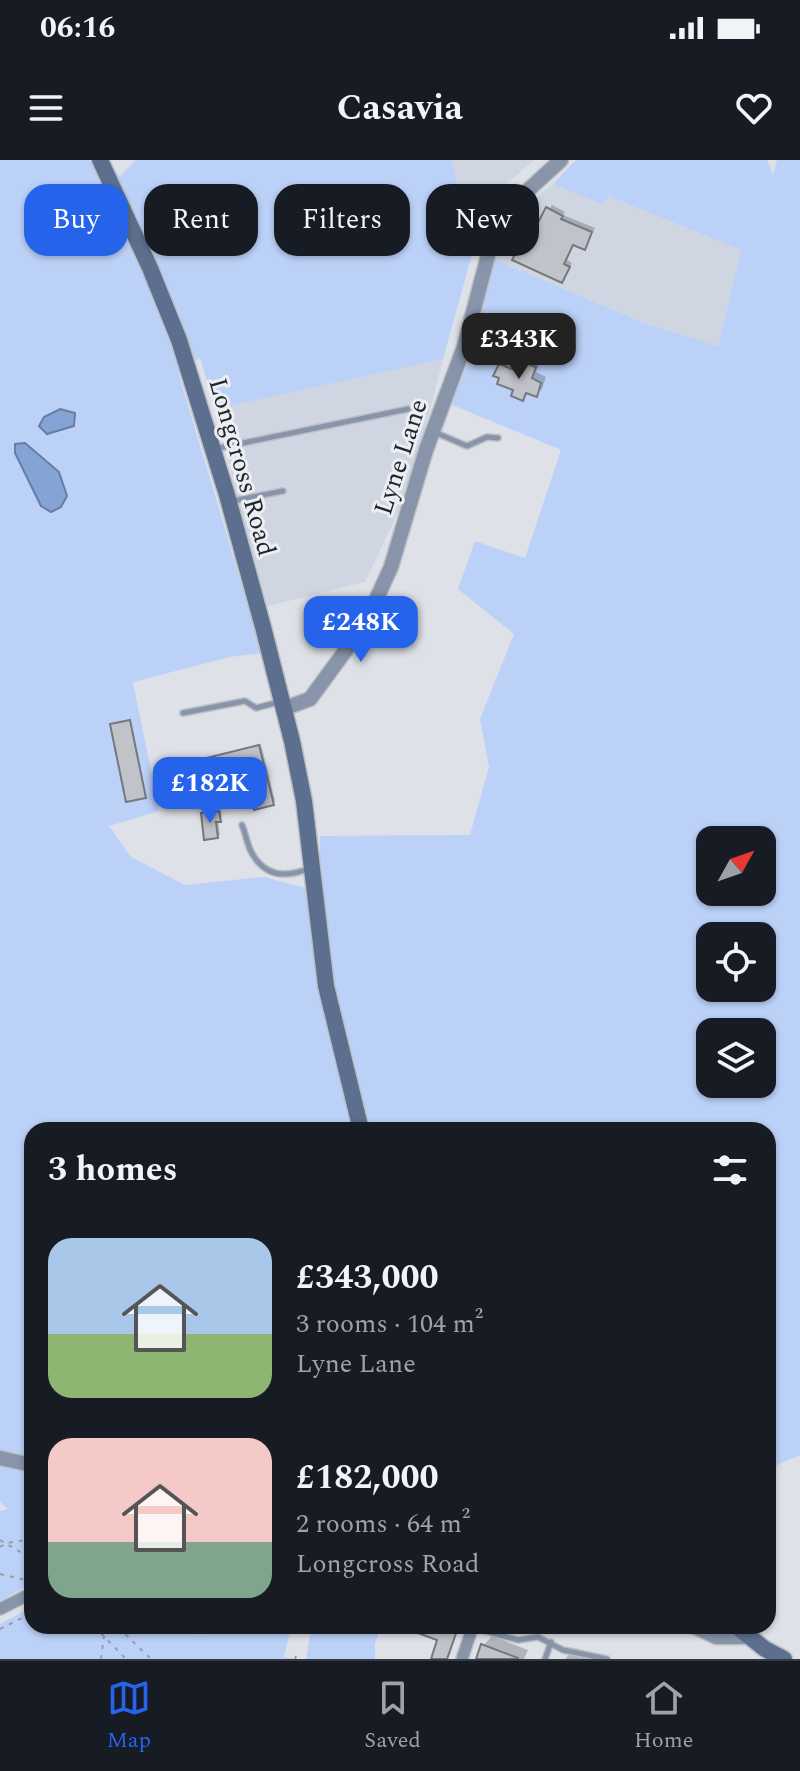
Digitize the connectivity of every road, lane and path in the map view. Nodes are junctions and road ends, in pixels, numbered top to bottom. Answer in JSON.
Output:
{"nodes":[{"id":1,"x":100,"y":160,"type":"edge"},
{"id":2,"x":561,"y":160,"type":"edge"},
{"id":3,"x":408,"y":409,"type":"dead end"},
{"id":4,"x":433,"y":432,"type":"junction"},
{"id":5,"x":498,"y":438,"type":"dead end"},
{"id":6,"x":213,"y":449,"type":"junction"},
{"id":7,"x":283,"y":491,"type":"dead end"},
{"id":8,"x":228,"y":502,"type":"junction"},
{"id":9,"x":282,"y":705,"type":"junction"},
{"id":10,"x":183,"y":713,"type":"dead end"},
{"id":11,"x":242,"y":825,"type":"dead end"},
{"id":12,"x":311,"y":867,"type":"junction"},
{"id":13,"x":359,"y":1122,"type":"edge"},
{"id":14,"x":0,"y":1458,"type":"edge"},
{"id":15,"x":24,"y":1463,"type":"edge"},
{"id":16,"x":0,"y":1540,"type":"edge"},
{"id":17,"x":24,"y":1540,"type":"edge"},
{"id":18,"x":7,"y":1543,"type":"junction"},
{"id":19,"x":0,"y":1547,"type":"edge"},
{"id":20,"x":24,"y":1554,"type":"edge"},
{"id":21,"x":0,"y":1574,"type":"edge"},
{"id":22,"x":24,"y":1579,"type":"edge"},
{"id":23,"x":24,"y":1597,"type":"edge"},
{"id":24,"x":0,"y":1609,"type":"edge"},
{"id":25,"x":24,"y":1617,"type":"edge"},
{"id":26,"x":0,"y":1629,"type":"edge"},
{"id":27,"x":128,"y":1634,"type":"edge"},
{"id":28,"x":469,"y":1634,"type":"edge"},
{"id":29,"x":496,"y":1634,"type":"edge"},
{"id":30,"x":710,"y":1634,"type":"edge"},
{"id":31,"x":732,"y":1634,"type":"edge"},
{"id":32,"x":745,"y":1634,"type":"edge"},
{"id":33,"x":104,"y":1635,"type":"joint"},
{"id":34,"x":551,"y":1642,"type":"junction"},
{"id":35,"x":101,"y":1659,"type":"edge"},
{"id":36,"x":126,"y":1659,"type":"edge"},
{"id":37,"x":151,"y":1659,"type":"edge"},
{"id":38,"x":462,"y":1659,"type":"edge"},
{"id":39,"x":545,"y":1659,"type":"edge"},
{"id":40,"x":607,"y":1659,"type":"edge"},
{"id":41,"x":784,"y":1659,"type":"edge"}],
"edges":[{"from":1,"to":6,"type":"main road","name":"Longcross Road"},
{"from":2,"to":4,"type":"street","name":"Lyne Lane"},
{"from":3,"to":6,"type":"lane"},
{"from":4,"to":5,"type":"lane"},
{"from":4,"to":9,"type":"street","name":"Lyne Lane"},
{"from":6,"to":8,"type":"main road","name":"Longcross Road"},
{"from":7,"to":8,"type":"lane"},
{"from":8,"to":9,"type":"main road","name":"Longcross Road"},
{"from":9,"to":10,"type":"lane"},
{"from":9,"to":12,"type":"main road","name":"Longcross Road"},
{"from":11,"to":12,"type":"lane"},
{"from":12,"to":13,"type":"main road","name":"Longcross Road"},
{"from":14,"to":15,"type":"street"},
{"from":16,"to":18,"type":"path"},
{"from":17,"to":18,"type":"path"},
{"from":18,"to":19,"type":"path"},
{"from":18,"to":20,"type":"path"},
{"from":21,"to":22,"type":"path"},
{"from":23,"to":24,"type":"street"},
{"from":25,"to":26,"type":"path"},
{"from":27,"to":37,"type":"path"},
{"from":28,"to":38,"type":"street"},
{"from":29,"to":34,"type":"lane"},
{"from":30,"to":31,"type":"street"},
{"from":32,"to":41,"type":"main road"},
{"from":33,"to":35,"type":"path"},
{"from":33,"to":36,"type":"path"},
{"from":34,"to":39,"type":"lane"},
{"from":34,"to":40,"type":"lane"}]}
